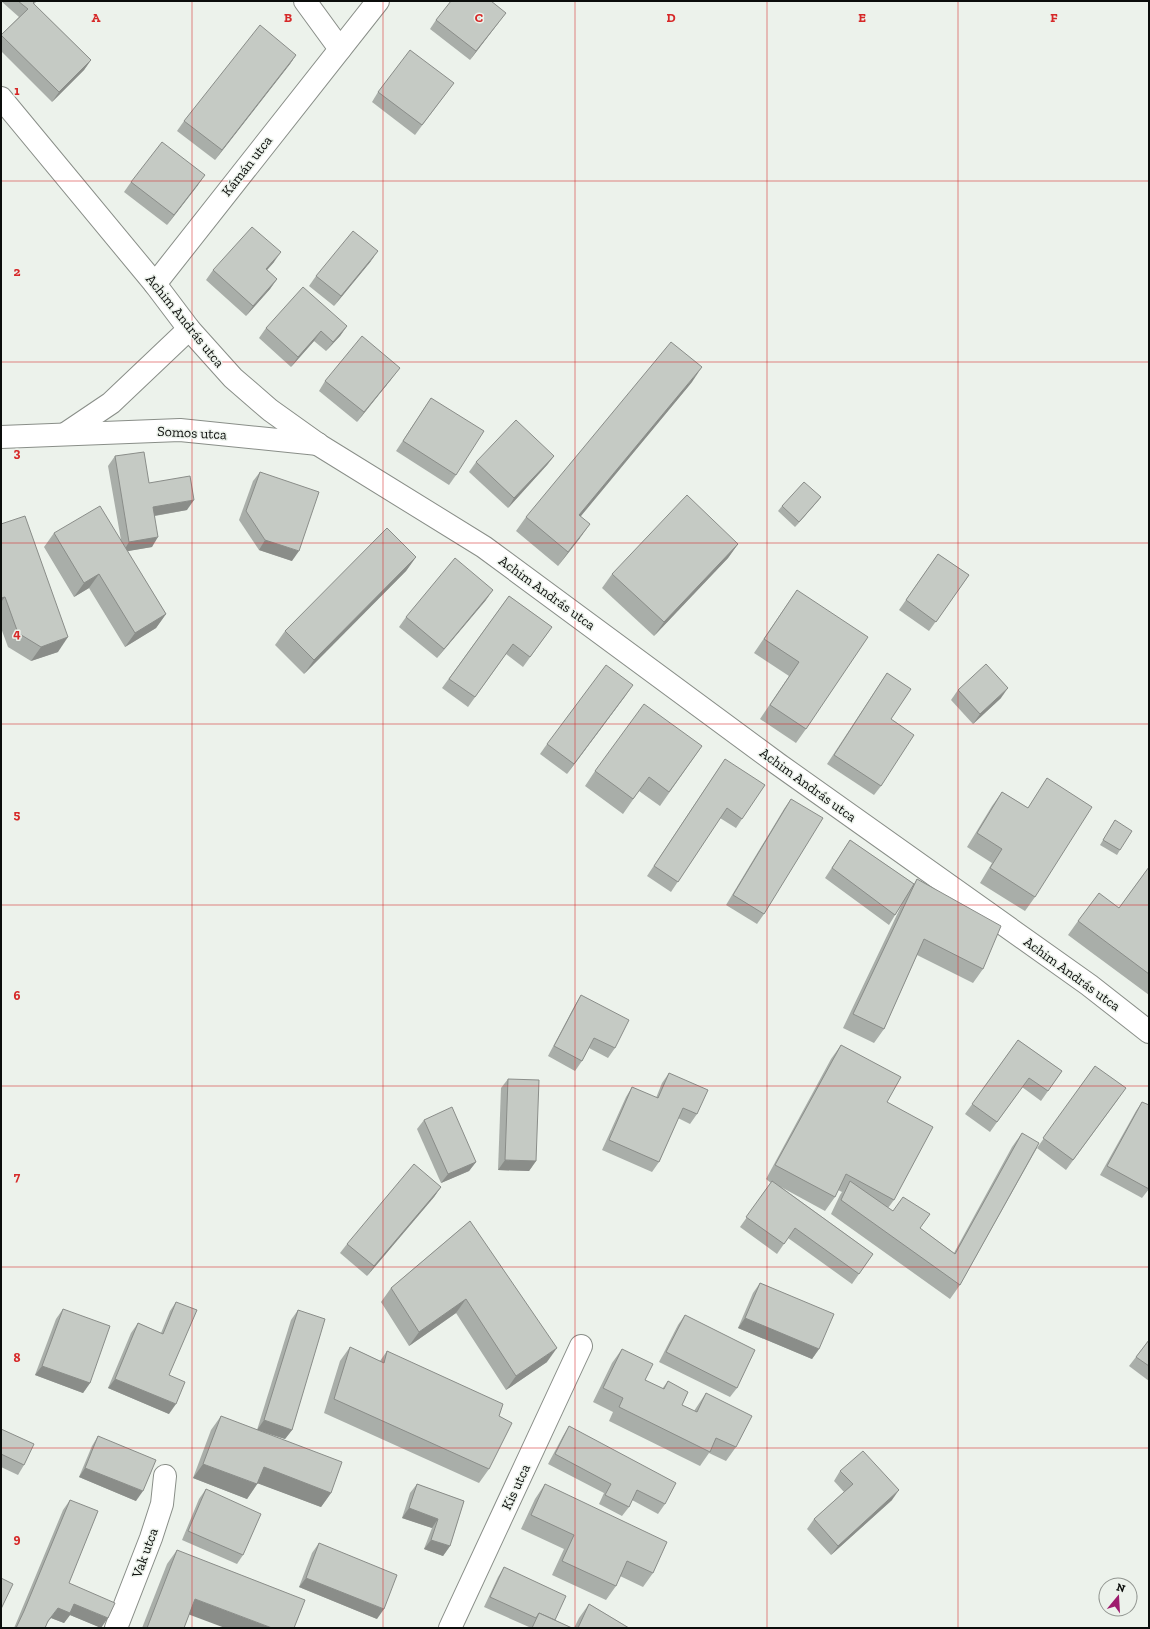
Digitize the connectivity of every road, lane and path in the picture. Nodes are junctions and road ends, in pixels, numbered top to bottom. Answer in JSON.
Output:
{"nodes":[{"id":1,"x":305,"y":1,"type":"edge"},
{"id":2,"x":378,"y":1,"type":"edge"},
{"id":3,"x":340,"y":49,"type":"junction"},
{"id":4,"x":1,"y":98,"type":"edge"},
{"id":5,"x":155,"y":284,"type":"junction"},
{"id":6,"x":188,"y":329,"type":"junction"},
{"id":7,"x":64,"y":435,"type":"junction"},
{"id":8,"x":1,"y":438,"type":"edge"},
{"id":9,"x":319,"y":445,"type":"junction"},
{"id":10,"x":1149,"y":1032,"type":"edge"},
{"id":11,"x":581,"y":1346,"type":"dead end"},
{"id":12,"x":166,"y":1476,"type":"dead end"},
{"id":13,"x":116,"y":1628,"type":"edge"},
{"id":14,"x":450,"y":1628,"type":"edge"}],
"edges":[{"from":1,"to":3,"type":"street"},
{"from":2,"to":3,"type":"street","name":"Kámán utca"},
{"from":3,"to":5,"type":"street","name":"Kámán utca"},
{"from":4,"to":5,"type":"street","name":"Achim András utca"},
{"from":5,"to":6,"type":"street","name":"Achim András utca"},
{"from":6,"to":7,"type":"street"},
{"from":6,"to":9,"type":"street","name":"Achim András utca"},
{"from":7,"to":8,"type":"street","name":"Somos utca"},
{"from":7,"to":9,"type":"street","name":"Somos utca"},
{"from":9,"to":10,"type":"street","name":"Achim András utca"},
{"from":11,"to":14,"type":"street","name":"Kis utca"},
{"from":12,"to":13,"type":"street","name":"Vak utca"}]}
